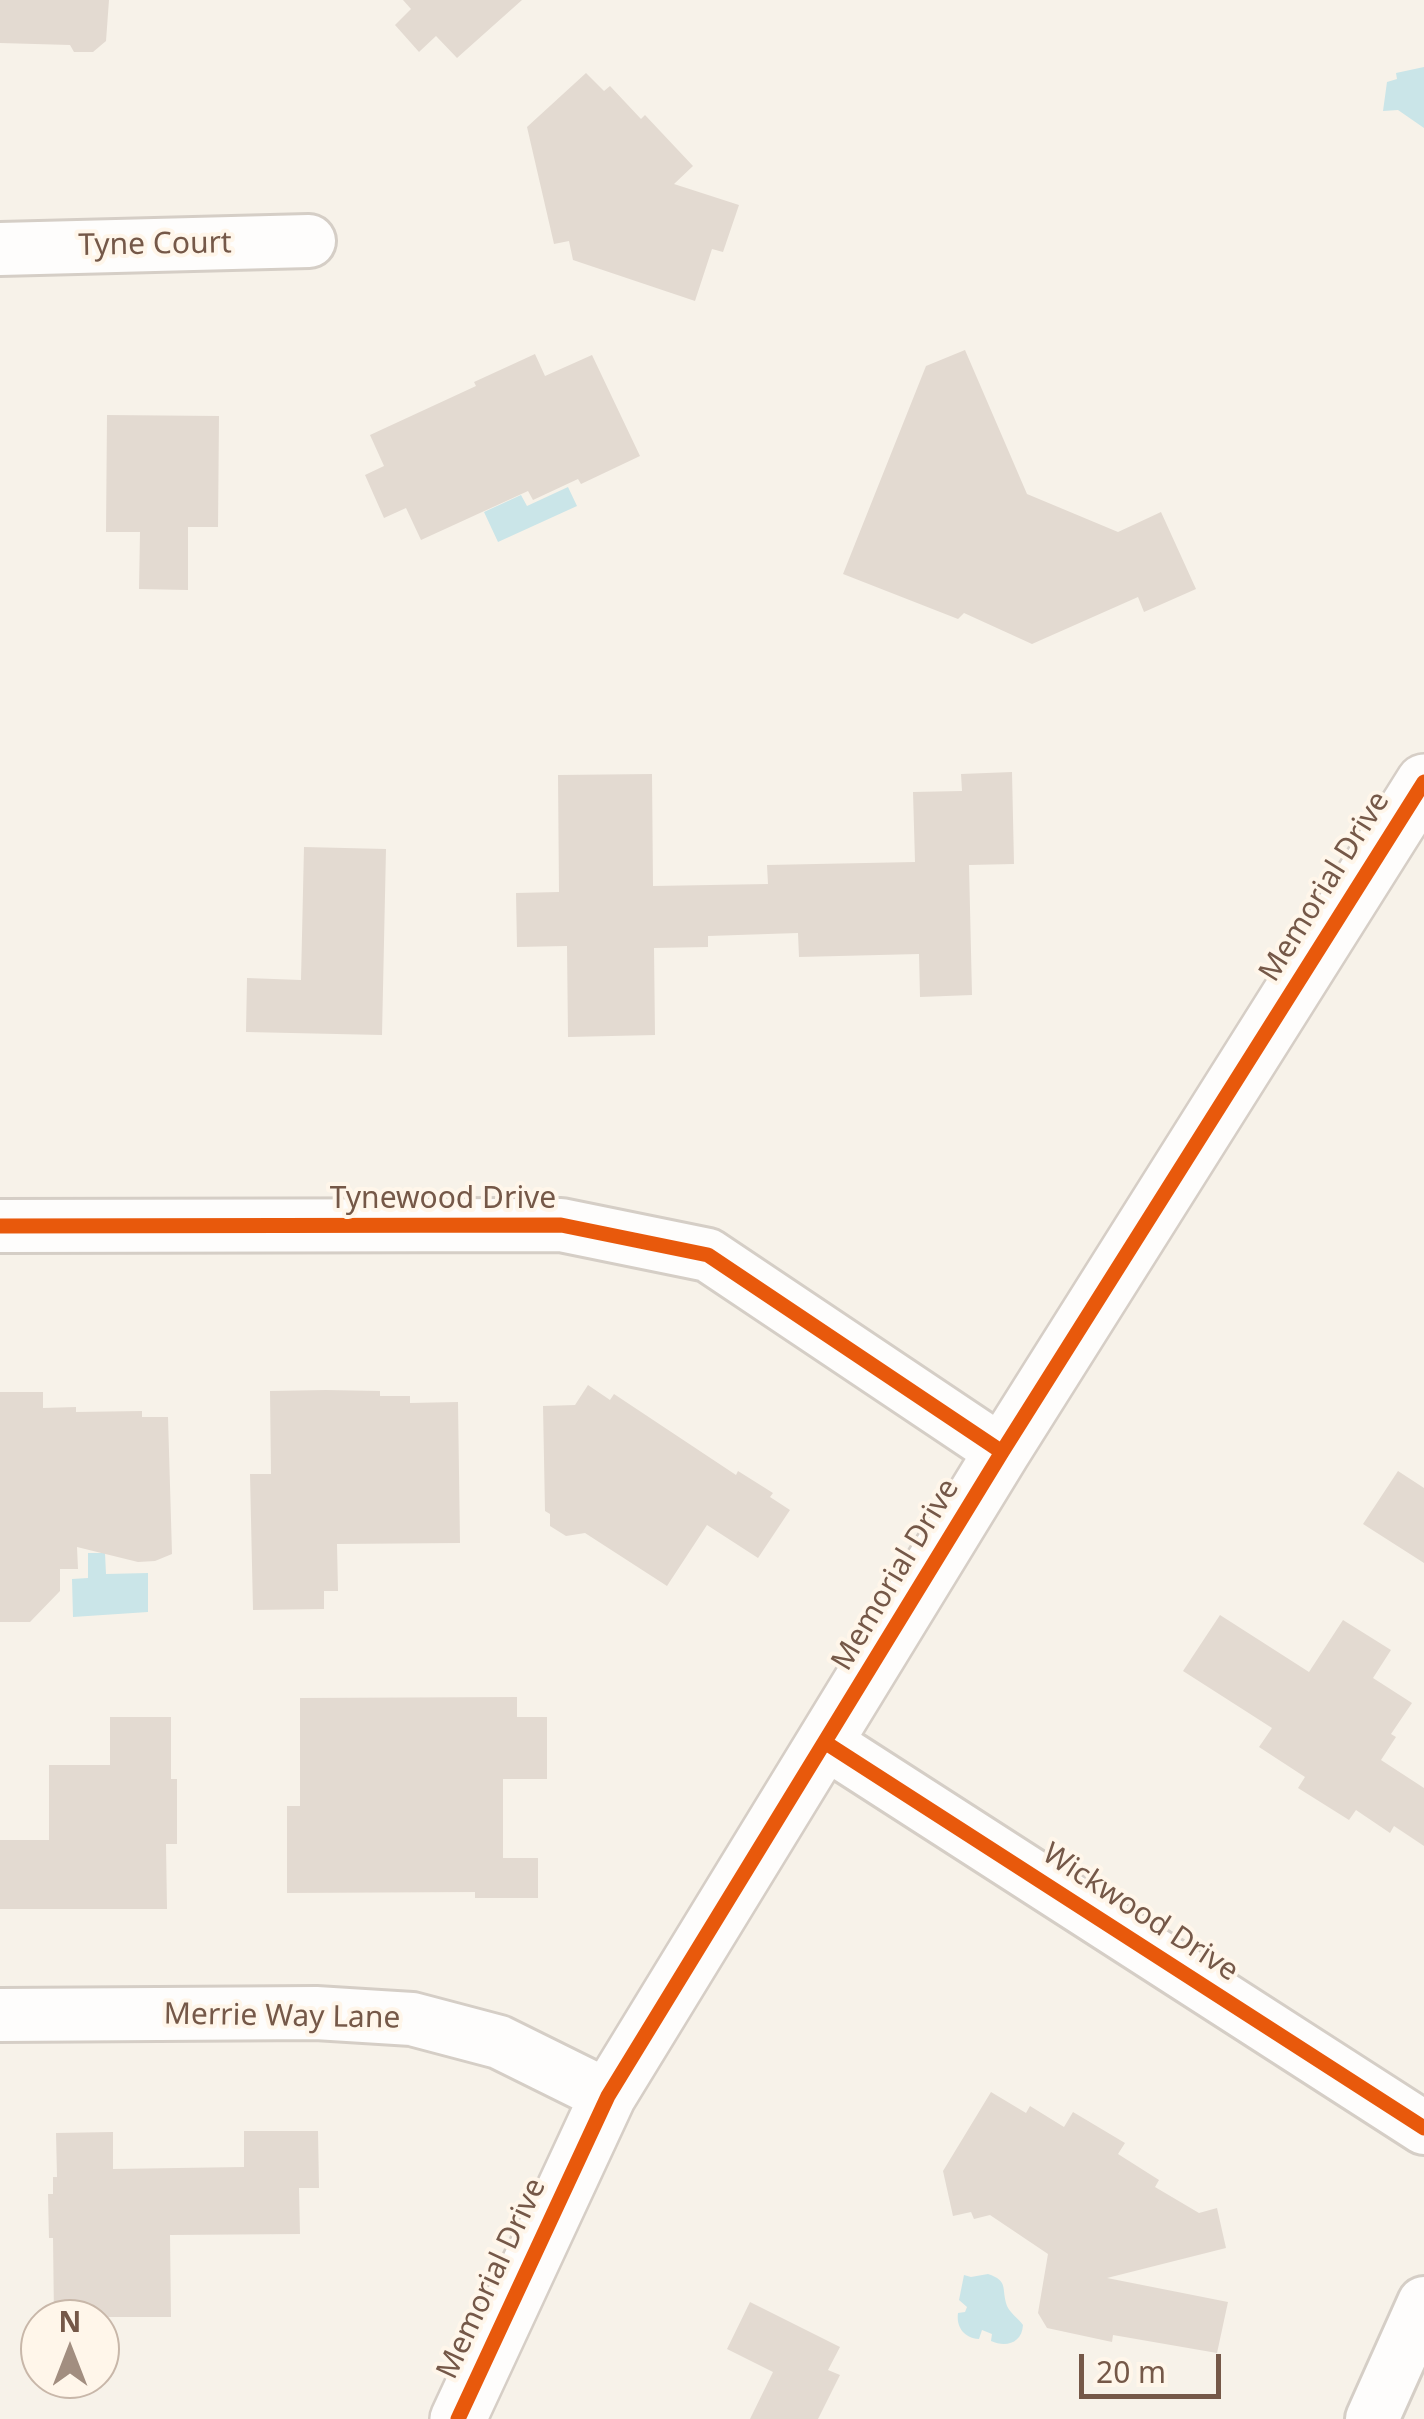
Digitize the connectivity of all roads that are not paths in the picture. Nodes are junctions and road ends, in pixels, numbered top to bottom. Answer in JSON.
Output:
{"nodes":[{"id":1,"x":309,"y":241,"type":"dead end"},
{"id":2,"x":0,"y":249,"type":"edge"},
{"id":3,"x":1424,"y":782,"type":"edge"},
{"id":4,"x":0,"y":1226,"type":"edge"},
{"id":5,"x":1002,"y":1452,"type":"junction"},
{"id":6,"x":826,"y":1743,"type":"junction"},
{"id":7,"x":0,"y":2014,"type":"edge"},
{"id":8,"x":608,"y":2096,"type":"junction"},
{"id":9,"x":1424,"y":2128,"type":"edge"},
{"id":10,"x":1424,"y":2303,"type":"edge"},
{"id":11,"x":458,"y":2419,"type":"edge"},
{"id":12,"x":1372,"y":2419,"type":"edge"}],
"edges":[{"from":1,"to":2,"type":"street","name":"Tyne Court"},
{"from":3,"to":5,"type":"street","name":"Memorial Drive"},
{"from":4,"to":5,"type":"street","name":"Tynewood Drive"},
{"from":5,"to":6,"type":"street","name":"Memorial Drive"},
{"from":6,"to":8,"type":"street","name":"Memorial Drive"},
{"from":6,"to":9,"type":"street","name":"Wickwood Drive"},
{"from":7,"to":8,"type":"street","name":"Merrie Way Lane"},
{"from":8,"to":11,"type":"street","name":"Memorial Drive"},
{"from":10,"to":12,"type":"street"}]}
